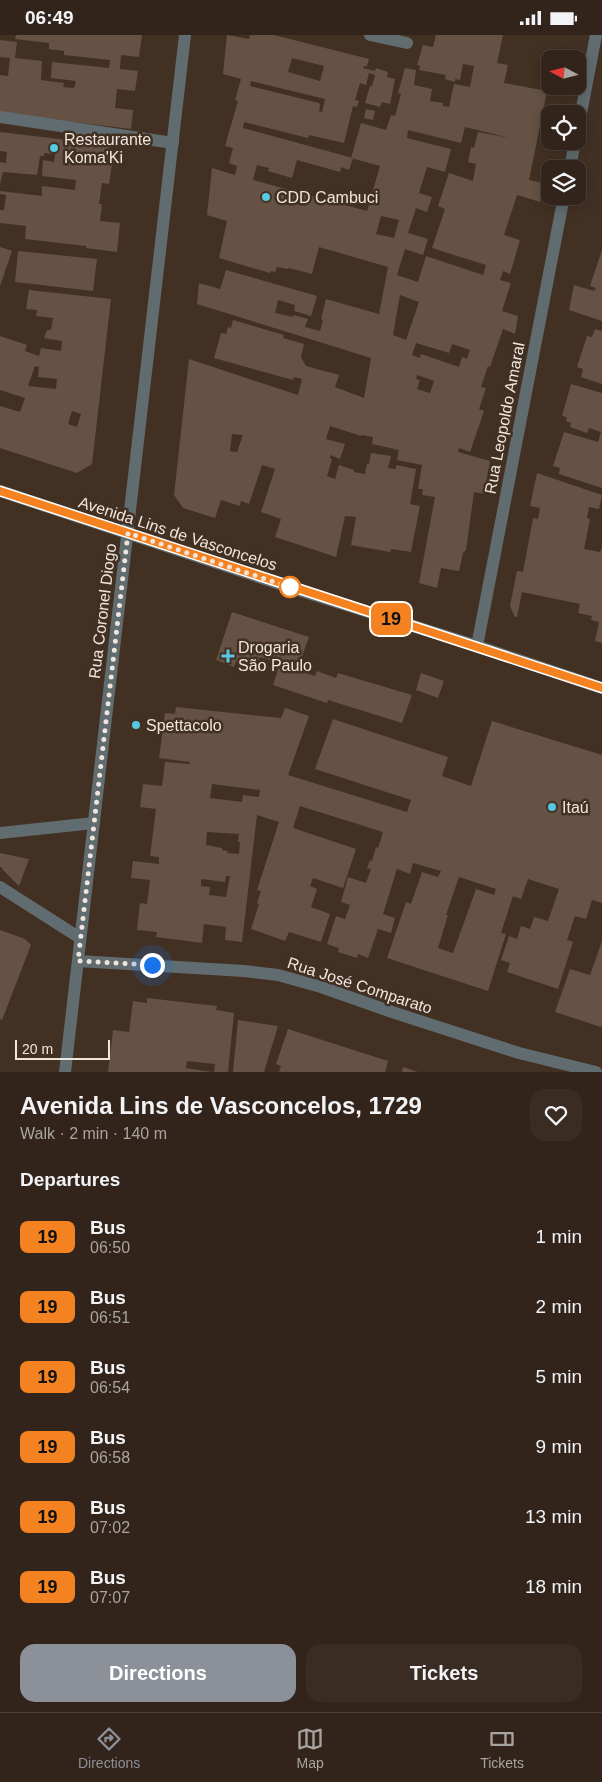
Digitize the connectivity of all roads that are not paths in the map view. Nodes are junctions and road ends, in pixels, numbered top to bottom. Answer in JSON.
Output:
{"nodes":[{"id":1,"x":185,"y":35,"type":"edge"},
{"id":2,"x":370,"y":35,"type":"edge"},
{"id":3,"x":596,"y":35,"type":"edge"},
{"id":4,"x":407,"y":43,"type":"dead end"},
{"id":5,"x":583,"y":105,"type":"edge"},
{"id":6,"x":0,"y":117,"type":"edge"},
{"id":7,"x":173,"y":143,"type":"junction"},
{"id":8,"x":562,"y":205,"type":"edge"},
{"id":9,"x":0,"y":491,"type":"edge"},
{"id":10,"x":128,"y":533,"type":"junction"},
{"id":11,"x":477,"y":646,"type":"junction"},
{"id":12,"x":602,"y":688,"type":"edge"},
{"id":13,"x":94,"y":823,"type":"junction"},
{"id":14,"x":0,"y":833,"type":"edge"},
{"id":15,"x":0,"y":887,"type":"edge"},
{"id":16,"x":80,"y":938,"type":"junction"},
{"id":17,"x":78,"y":961,"type":"junction"},
{"id":18,"x":65,"y":1072,"type":"edge"},
{"id":19,"x":596,"y":1072,"type":"edge"}],
"edges":[{"from":1,"to":7,"type":"street","name":"Rua Coronel Diogo"},
{"from":2,"to":4,"type":"street"},
{"from":3,"to":5,"type":"street"},
{"from":6,"to":7,"type":"street"},
{"from":7,"to":10,"type":"street","name":"Rua Coronel Diogo"},
{"from":8,"to":11,"type":"street","name":"Rua Leopoldo Amaral"},
{"from":9,"to":10,"type":"street","name":"Avenida Lins de Vasconcelos"},
{"from":10,"to":11,"type":"street","name":"Avenida Lins de Vasconcelos"},
{"from":10,"to":13,"type":"street","name":"Rua Coronel Diogo"},
{"from":11,"to":12,"type":"street","name":"Avenida Lins de Vasconcelos"},
{"from":13,"to":14,"type":"street"},
{"from":13,"to":16,"type":"street","name":"Rua Coronel Diogo"},
{"from":15,"to":16,"type":"street"},
{"from":16,"to":17,"type":"street","name":"Rua Coronel Diogo"},
{"from":17,"to":18,"type":"street","name":"Rua Coronel Diogo"},
{"from":17,"to":19,"type":"street","name":"Rua José Comparato"}]}
